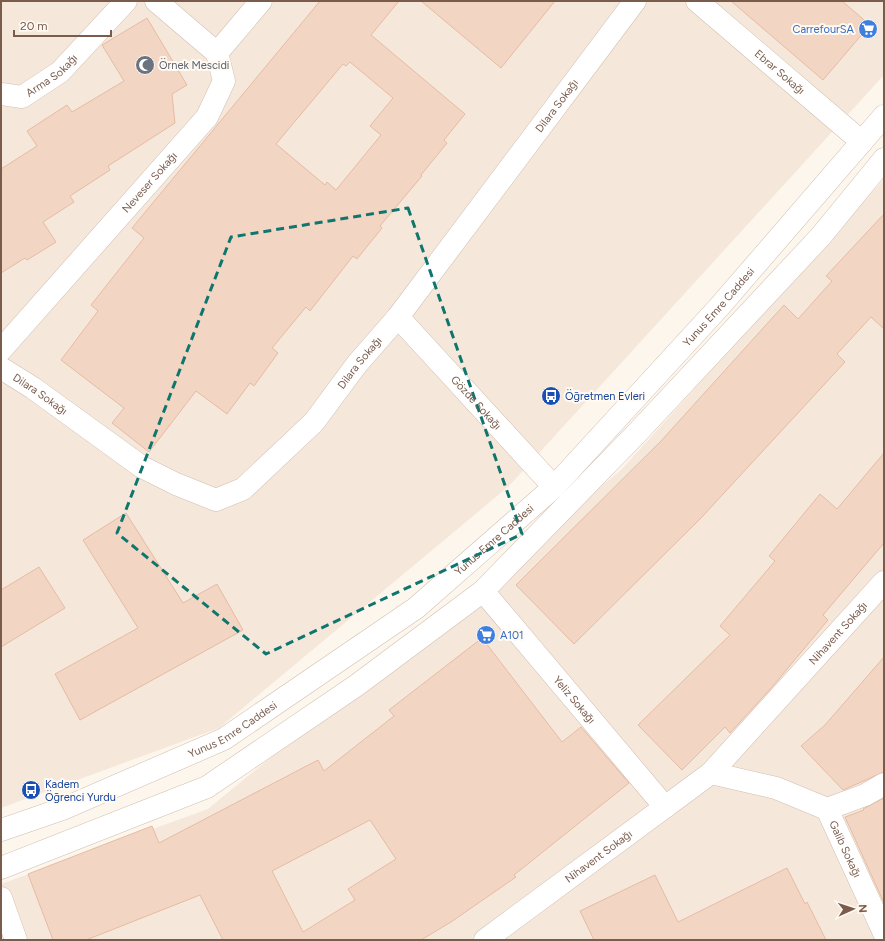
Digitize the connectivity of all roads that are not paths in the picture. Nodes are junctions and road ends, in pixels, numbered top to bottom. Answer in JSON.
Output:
{"nodes":[{"id":1,"x":126,"y":1,"type":"edge"},
{"id":2,"x":156,"y":1,"type":"edge"},
{"id":3,"x":261,"y":1,"type":"edge"},
{"id":4,"x":635,"y":1,"type":"edge"},
{"id":5,"x":697,"y":1,"type":"edge"},
{"id":6,"x":217,"y":53,"type":"junction"},
{"id":7,"x":1,"y":94,"type":"edge"},
{"id":8,"x":884,"y":116,"type":"edge"},
{"id":9,"x":862,"y":142,"type":"junction"},
{"id":10,"x":884,"y":159,"type":"edge"},
{"id":11,"x":398,"y":318,"type":"junction"},
{"id":12,"x":1,"y":350,"type":"edge"},
{"id":13,"x":1,"y":368,"type":"edge"},
{"id":14,"x":554,"y":487,"type":"junction"},
{"id":15,"x":884,"y":582,"type":"edge"},
{"id":16,"x":484,"y":591,"type":"junction"},
{"id":17,"x":711,"y":773,"type":"junction"},
{"id":18,"x":884,"y":784,"type":"edge"},
{"id":19,"x":665,"y":807,"type":"junction"},
{"id":20,"x":827,"y":809,"type":"junction"},
{"id":21,"x":1,"y":830,"type":"edge"},
{"id":22,"x":1,"y":868,"type":"edge"},
{"id":23,"x":1,"y":898,"type":"edge"},
{"id":24,"x":884,"y":933,"type":"edge"},
{"id":25,"x":16,"y":940,"type":"edge"},
{"id":26,"x":485,"y":940,"type":"edge"}],
"edges":[{"from":1,"to":7,"type":"street","name":"Arma Sokağı"},
{"from":2,"to":6,"type":"street"},
{"from":3,"to":6,"type":"street"},
{"from":4,"to":11,"type":"street","name":"Dilara Sokağı"},
{"from":5,"to":9,"type":"street","name":"Ebrar Sokağı"},
{"from":6,"to":12,"type":"street","name":"Neveser Sokağı"},
{"from":8,"to":9,"type":"street","name":"Yunus Emre Caddesi"},
{"from":9,"to":14,"type":"street","name":"Yunus Emre Caddesi"},
{"from":10,"to":16,"type":"street"},
{"from":11,"to":13,"type":"street","name":"Dilara Sokağı"},
{"from":11,"to":14,"type":"street","name":"Gözde Sokağı"},
{"from":14,"to":21,"type":"street","name":"Yunus Emre Caddesi"},
{"from":15,"to":17,"type":"street","name":"Nihavent Sokağı"},
{"from":16,"to":19,"type":"street","name":"Yeliz Sokağı"},
{"from":16,"to":22,"type":"street"},
{"from":17,"to":19,"type":"street","name":"Nihavent Sokağı"},
{"from":17,"to":20,"type":"street"},
{"from":18,"to":20,"type":"street"},
{"from":19,"to":26,"type":"street","name":"Nihavent Sokağı"},
{"from":20,"to":24,"type":"street","name":"Galib Sokağı"},
{"from":23,"to":25,"type":"street"}]}
